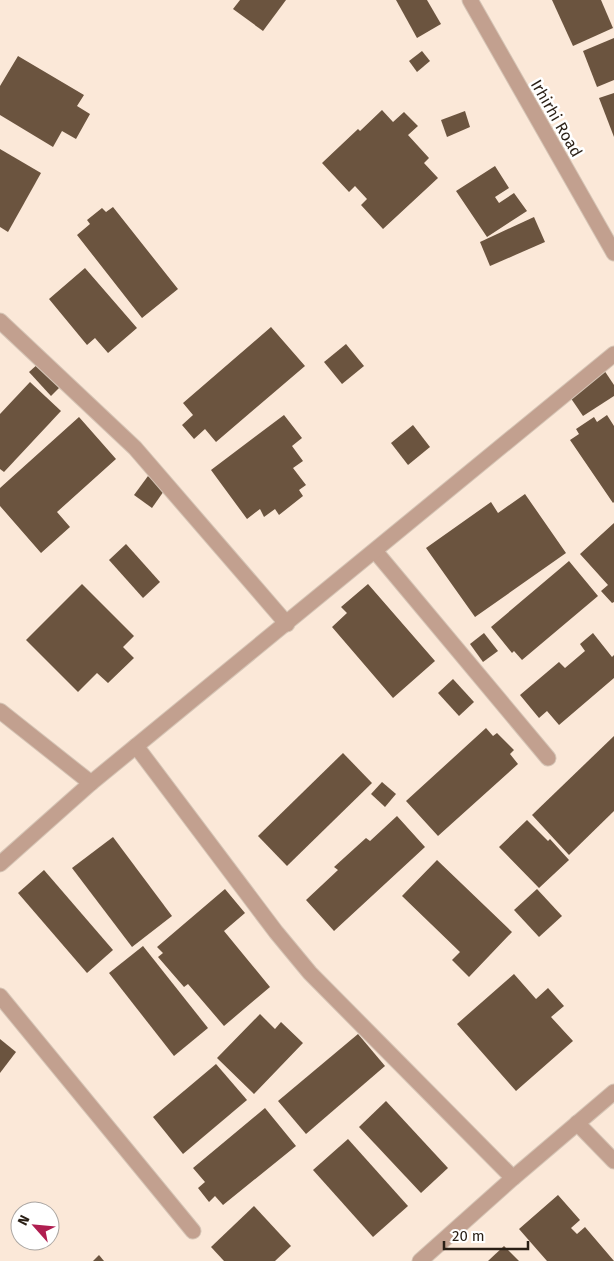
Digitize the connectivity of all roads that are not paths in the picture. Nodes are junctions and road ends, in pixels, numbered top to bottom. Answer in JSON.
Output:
{"nodes":[{"id":1,"x":470,"y":0,"type":"edge"},
{"id":2,"x":614,"y":253,"type":"edge"},
{"id":3,"x":0,"y":321,"type":"edge"},
{"id":4,"x":614,"y":354,"type":"edge"},
{"id":5,"x":375,"y":551,"type":"junction"},
{"id":6,"x":287,"y":624,"type":"junction"},
{"id":7,"x":0,"y":711,"type":"edge"},
{"id":8,"x":136,"y":746,"type":"junction"},
{"id":9,"x":548,"y":758,"type":"dead end"},
{"id":10,"x":91,"y":784,"type":"junction"},
{"id":11,"x":0,"y":864,"type":"edge"},
{"id":12,"x":0,"y":996,"type":"edge"},
{"id":13,"x":614,"y":1092,"type":"edge"},
{"id":14,"x":577,"y":1123,"type":"junction"},
{"id":15,"x":614,"y":1161,"type":"edge"},
{"id":16,"x":513,"y":1178,"type":"junction"},
{"id":17,"x":194,"y":1230,"type":"dead end"},
{"id":18,"x":420,"y":1261,"type":"edge"}],
"edges":[{"from":1,"to":2,"type":"street","name":"Irhirhi Road"},
{"from":3,"to":6,"type":"street"},
{"from":4,"to":5,"type":"street"},
{"from":5,"to":6,"type":"street"},
{"from":5,"to":9,"type":"street"},
{"from":6,"to":8,"type":"street"},
{"from":7,"to":10,"type":"street"},
{"from":8,"to":10,"type":"street"},
{"from":8,"to":16,"type":"street"},
{"from":10,"to":11,"type":"street"},
{"from":12,"to":17,"type":"street"},
{"from":13,"to":14,"type":"street"},
{"from":14,"to":15,"type":"street"},
{"from":14,"to":16,"type":"street"},
{"from":16,"to":18,"type":"street"}]}
